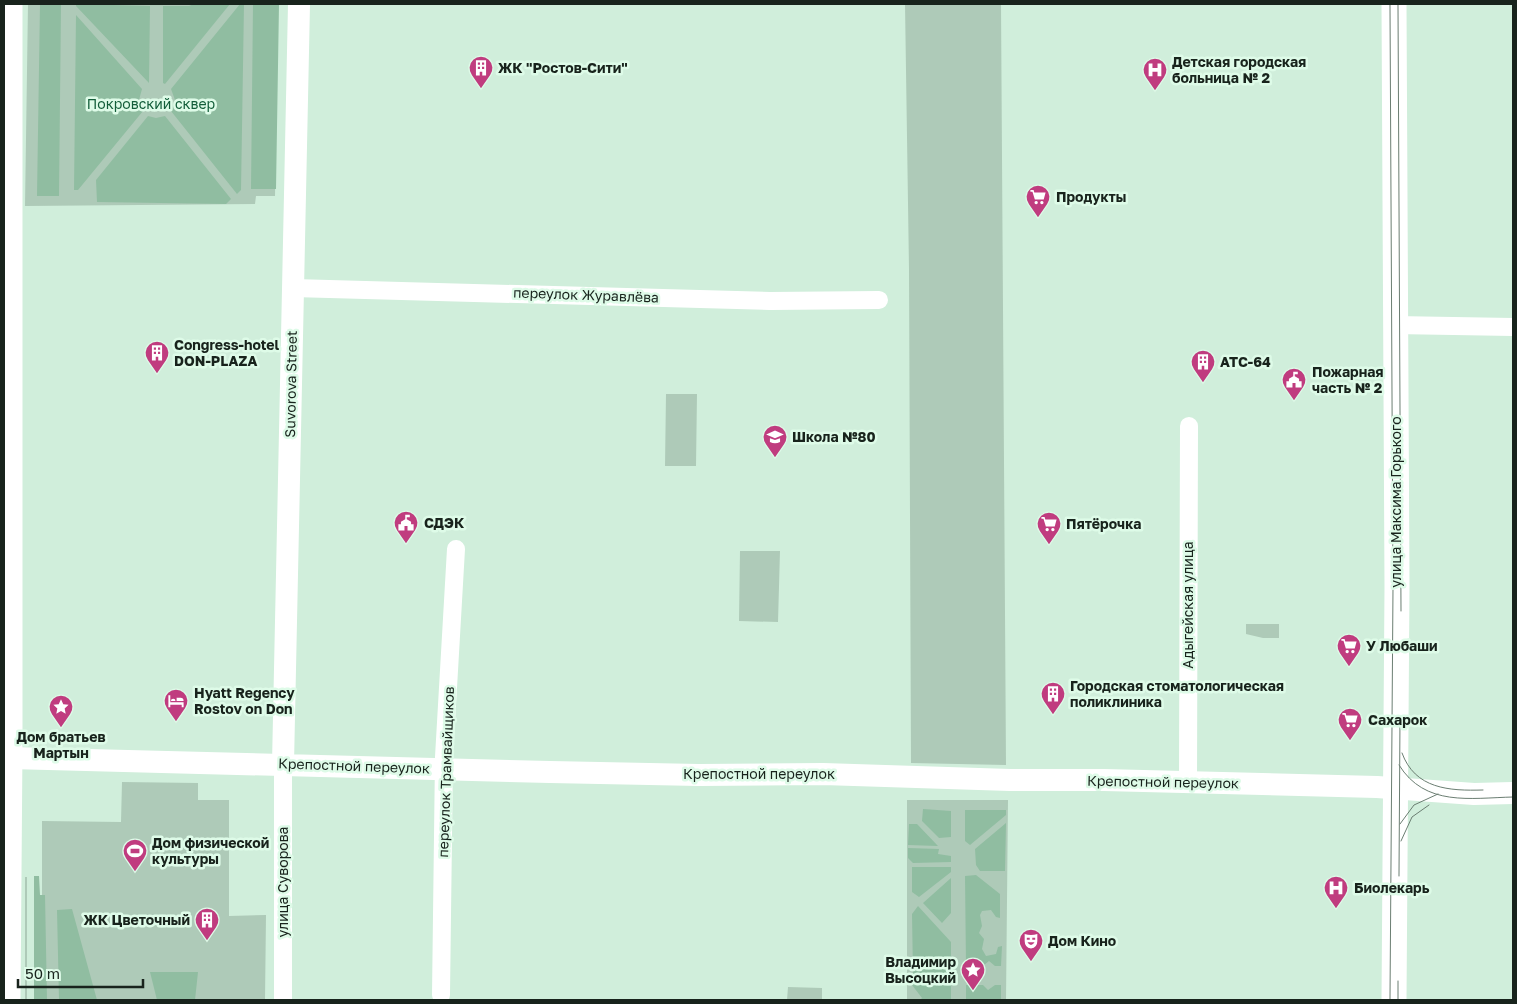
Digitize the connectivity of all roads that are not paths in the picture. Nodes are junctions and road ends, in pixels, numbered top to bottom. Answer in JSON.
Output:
{"nodes":[{"id":1,"x":10,"y":4,"type":"edge"},
{"id":2,"x":299,"y":4,"type":"edge"},
{"id":3,"x":1394,"y":4,"type":"edge"},
{"id":4,"x":293,"y":288,"type":"junction"},
{"id":5,"x":878,"y":300,"type":"dead end"},
{"id":6,"x":1394,"y":325,"type":"junction"},
{"id":7,"x":1513,"y":328,"type":"edge"},
{"id":8,"x":1188,"y":426,"type":"dead end"},
{"id":9,"x":456,"y":549,"type":"dead end"},
{"id":10,"x":7,"y":758,"type":"edge"},
{"id":11,"x":283,"y":764,"type":"junction"},
{"id":12,"x":444,"y":769,"type":"junction"},
{"id":13,"x":1188,"y":783,"type":"junction"},
{"id":14,"x":1395,"y":790,"type":"junction"},
{"id":15,"x":1513,"y":793,"type":"edge"},
{"id":16,"x":440,"y":995,"type":"dead end"},
{"id":17,"x":8,"y":1000,"type":"edge"},
{"id":18,"x":283,"y":1000,"type":"edge"},
{"id":19,"x":1394,"y":1000,"type":"edge"}],
"edges":[{"from":1,"to":10,"type":"main road"},
{"from":2,"to":4,"type":"street","name":"Suvorova Street"},
{"from":3,"to":6,"type":"main road","name":"улица Максима Горького"},
{"from":4,"to":5,"type":"street","name":"переулок Журавлёва"},
{"from":4,"to":11,"type":"street","name":"Suvorova Street"},
{"from":6,"to":7,"type":"street"},
{"from":6,"to":14,"type":"main road","name":"улица Максима Горького"},
{"from":8,"to":13,"type":"street","name":"Адыгейская улица"},
{"from":9,"to":12,"type":"street","name":"переулок Трамвайщиков"},
{"from":10,"to":11,"type":"street","name":"Крепостной переулок"},
{"from":10,"to":17,"type":"main road"},
{"from":11,"to":12,"type":"street","name":"Крепостной переулок"},
{"from":11,"to":18,"type":"street","name":"улица Суворова"},
{"from":12,"to":13,"type":"street","name":"Крепостной переулок"},
{"from":12,"to":16,"type":"street","name":"переулок Трамвайщиков"},
{"from":13,"to":14,"type":"street","name":"Крепостной переулок"},
{"from":14,"to":15,"type":"street","name":"Крепостной переулок"},
{"from":14,"to":19,"type":"main road","name":"улица Максима Горького"}]}
